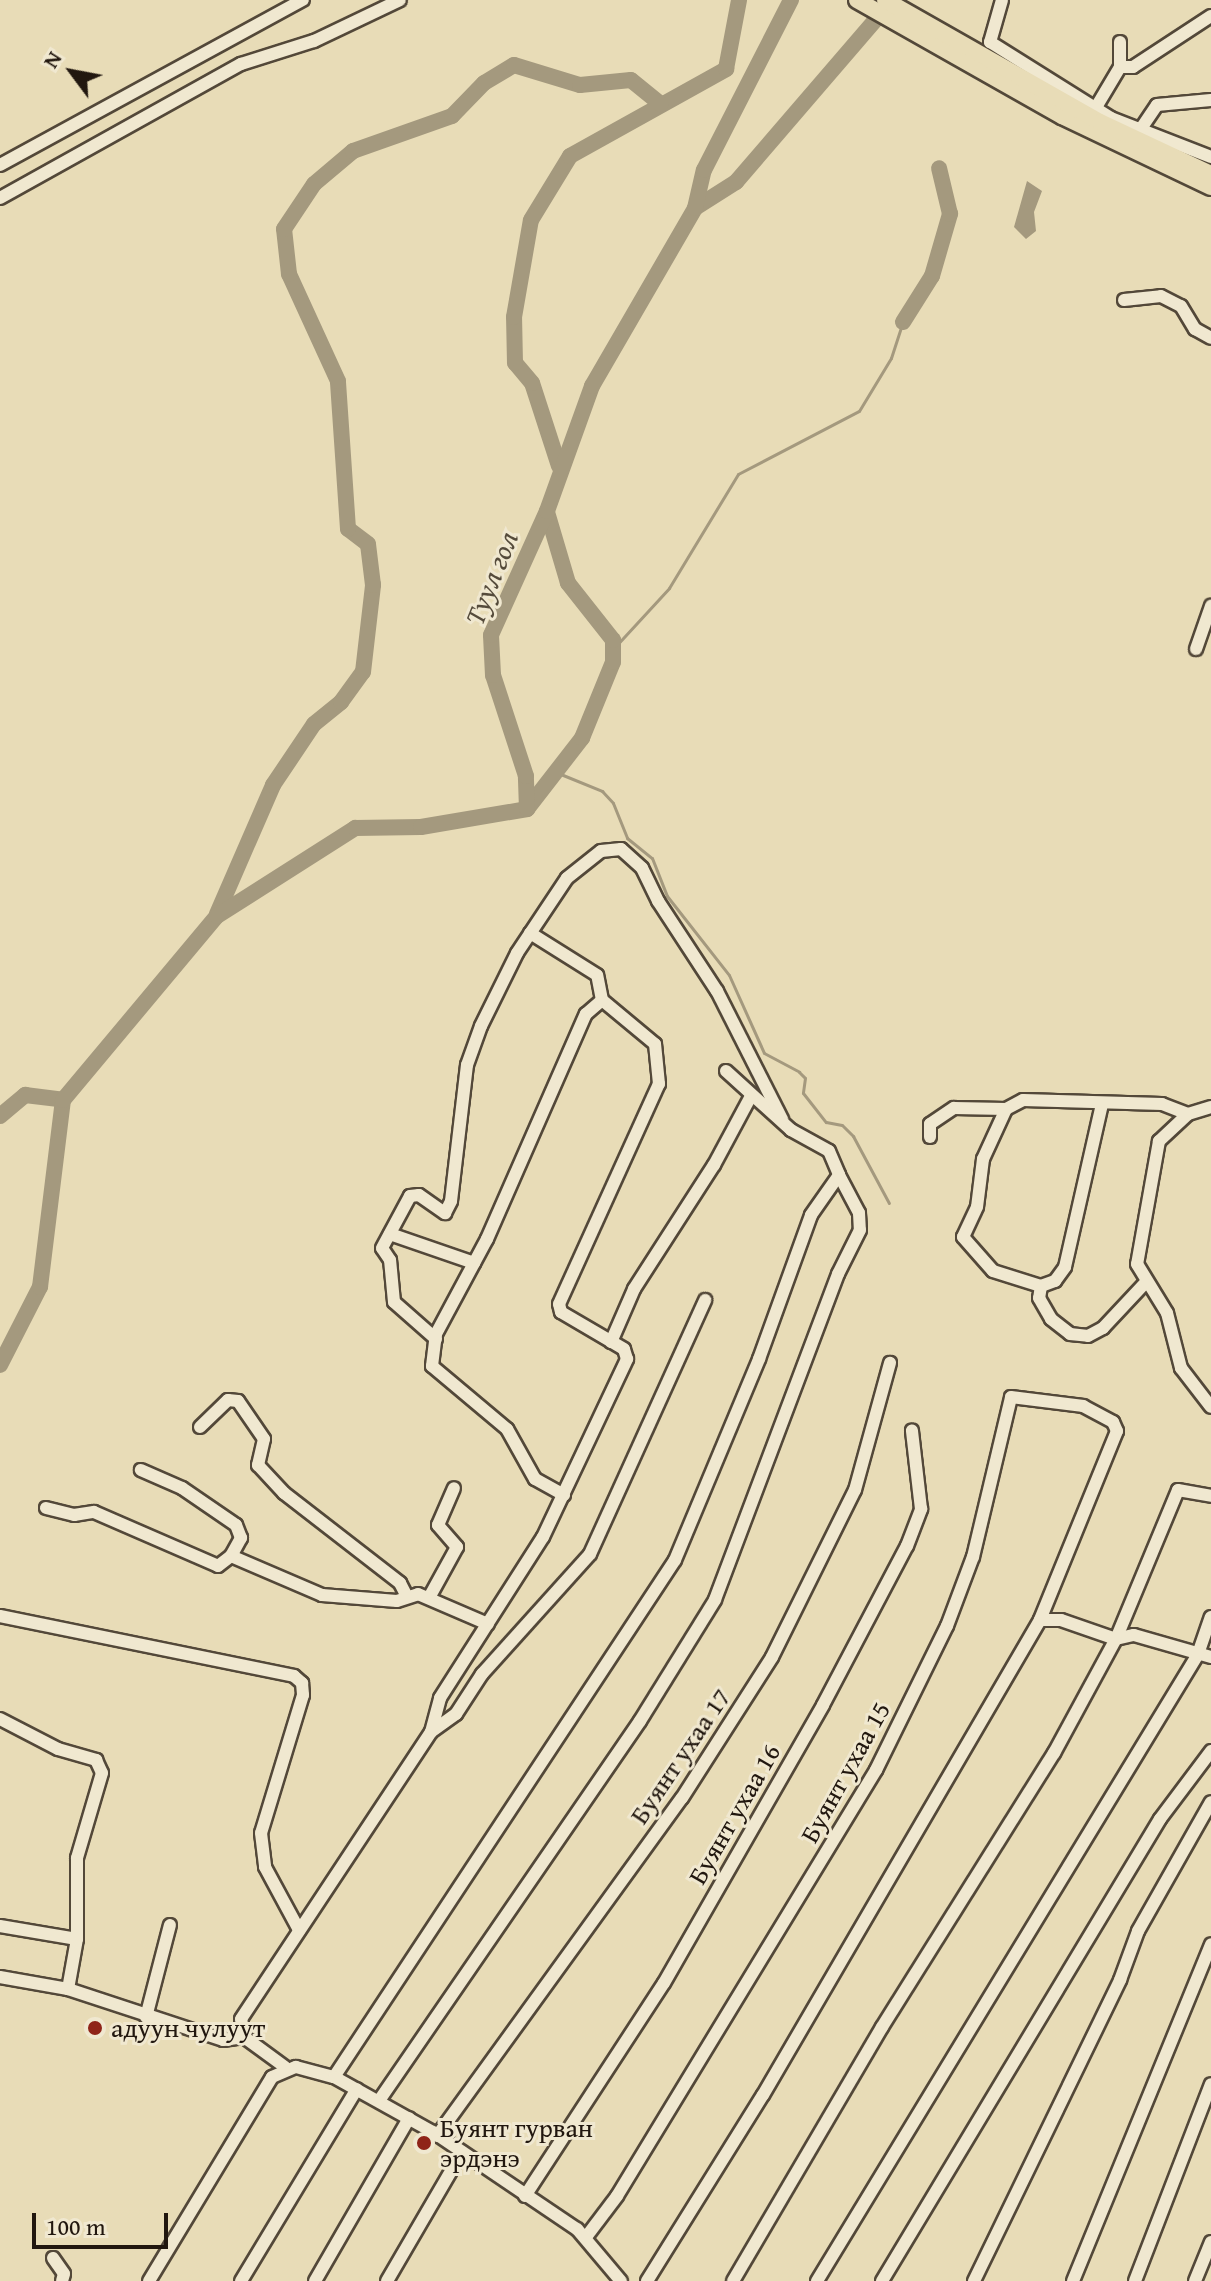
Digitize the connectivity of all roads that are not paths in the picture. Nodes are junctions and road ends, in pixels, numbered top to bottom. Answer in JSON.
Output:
{"nodes":[{"id":1,"x":303,"y":0,"type":"edge"},
{"id":2,"x":400,"y":0,"type":"edge"},
{"id":3,"x":857,"y":0,"type":"edge"},
{"id":4,"x":885,"y":0,"type":"edge"},
{"id":5,"x":1002,"y":0,"type":"edge"},
{"id":6,"x":1211,"y":16,"type":"edge"},
{"id":7,"x":1120,"y":42,"type":"dead end"},
{"id":8,"x":957,"y":52,"type":"junction"},
{"id":9,"x":1120,"y":67,"type":"junction"},
{"id":10,"x":1211,"y":100,"type":"edge"},
{"id":11,"x":1099,"y":114,"type":"junction"},
{"id":12,"x":1137,"y":135,"type":"junction"},
{"id":13,"x":1211,"y":157,"type":"edge"},
{"id":14,"x":0,"y":165,"type":"edge"},
{"id":15,"x":1211,"y":174,"type":"edge"},
{"id":16,"x":1211,"y":187,"type":"edge"},
{"id":17,"x":0,"y":198,"type":"edge"},
{"id":18,"x":1124,"y":300,"type":"dead end"},
{"id":19,"x":1211,"y":338,"type":"edge"},
{"id":20,"x":1211,"y":606,"type":"edge"},
{"id":21,"x":1196,"y":649,"type":"dead end"},
{"id":22,"x":530,"y":933,"type":"junction"},
{"id":23,"x":602,"y":1000,"type":"junction"},
{"id":24,"x":726,"y":1071,"type":"dead end"},
{"id":25,"x":751,"y":1096,"type":"junction"},
{"id":26,"x":1102,"y":1104,"type":"junction"},
{"id":27,"x":1211,"y":1107,"type":"edge"},
{"id":28,"x":1006,"y":1109,"type":"junction"},
{"id":29,"x":1188,"y":1114,"type":"junction"},
{"id":30,"x":782,"y":1119,"type":"junction"},
{"id":31,"x":930,"y":1137,"type":"dead end"},
{"id":32,"x":839,"y":1175,"type":"junction"},
{"id":33,"x":390,"y":1234,"type":"junction"},
{"id":34,"x":474,"y":1263,"type":"junction"},
{"id":35,"x":1146,"y":1282,"type":"junction"},
{"id":36,"x":1041,"y":1286,"type":"junction"},
{"id":37,"x":705,"y":1300,"type":"dead end"},
{"id":38,"x":436,"y":1339,"type":"junction"},
{"id":39,"x":611,"y":1342,"type":"junction"},
{"id":40,"x":890,"y":1363,"type":"dead end"},
{"id":41,"x":1211,"y":1407,"type":"edge"},
{"id":42,"x":200,"y":1427,"type":"dead end"},
{"id":43,"x":912,"y":1431,"type":"dead end"},
{"id":44,"x":141,"y":1470,"type":"dead end"},
{"id":45,"x":454,"y":1488,"type":"dead end"},
{"id":46,"x":564,"y":1495,"type":"junction"},
{"id":47,"x":1211,"y":1496,"type":"edge"},
{"id":48,"x":46,"y":1508,"type":"dead end"},
{"id":49,"x":231,"y":1556,"type":"junction"},
{"id":50,"x":406,"y":1595,"type":"junction"},
{"id":51,"x":430,"y":1596,"type":"junction"},
{"id":52,"x":0,"y":1616,"type":"edge"},
{"id":53,"x":1211,"y":1617,"type":"edge"},
{"id":54,"x":1040,"y":1620,"type":"junction"},
{"id":55,"x":488,"y":1624,"type":"junction"},
{"id":56,"x":1116,"y":1639,"type":"junction"},
{"id":57,"x":1204,"y":1655,"type":"edge"},
{"id":58,"x":0,"y":1719,"type":"edge"},
{"id":59,"x":431,"y":1732,"type":"junction"},
{"id":60,"x":1210,"y":1755,"type":"edge"},
{"id":61,"x":1211,"y":1802,"type":"edge"},
{"id":62,"x":170,"y":1925,"type":"dead end"},
{"id":63,"x":0,"y":1926,"type":"edge"},
{"id":64,"x":299,"y":1930,"type":"junction"},
{"id":65,"x":77,"y":1939,"type":"junction"},
{"id":66,"x":1211,"y":1944,"type":"edge"},
{"id":67,"x":0,"y":1977,"type":"edge"},
{"id":68,"x":68,"y":1989,"type":"junction"},
{"id":69,"x":146,"y":2017,"type":"junction"},
{"id":70,"x":244,"y":2037,"type":"junction"},
{"id":71,"x":285,"y":2067,"type":"junction"},
{"id":72,"x":334,"y":2077,"type":"junction"},
{"id":73,"x":1211,"y":2084,"type":"edge"},
{"id":74,"x":357,"y":2089,"type":"junction"},
{"id":75,"x":379,"y":2101,"type":"junction"},
{"id":76,"x":409,"y":2118,"type":"junction"},
{"id":77,"x":437,"y":2136,"type":"junction"},
{"id":78,"x":462,"y":2152,"type":"junction"},
{"id":79,"x":525,"y":2196,"type":"junction"},
{"id":80,"x":586,"y":2237,"type":"junction"},
{"id":81,"x":1211,"y":2242,"type":"edge"},
{"id":82,"x":53,"y":2258,"type":"dead end"},
{"id":83,"x":62,"y":2281,"type":"edge"},
{"id":84,"x":149,"y":2281,"type":"edge"},
{"id":85,"x":241,"y":2281,"type":"edge"},
{"id":86,"x":315,"y":2281,"type":"edge"},
{"id":87,"x":387,"y":2281,"type":"edge"},
{"id":88,"x":621,"y":2281,"type":"edge"},
{"id":89,"x":647,"y":2281,"type":"edge"},
{"id":90,"x":733,"y":2281,"type":"edge"},
{"id":91,"x":817,"y":2281,"type":"edge"},
{"id":92,"x":882,"y":2281,"type":"edge"},
{"id":93,"x":974,"y":2281,"type":"edge"},
{"id":94,"x":1073,"y":2281,"type":"edge"},
{"id":95,"x":1135,"y":2281,"type":"edge"},
{"id":96,"x":1195,"y":2281,"type":"edge"}],
"edges":[{"from":1,"to":14,"type":"street"},
{"from":2,"to":17,"type":"street"},
{"from":3,"to":8,"type":"main road"},
{"from":4,"to":8,"type":"main road"},
{"from":5,"to":11,"type":"street"},
{"from":6,"to":9,"type":"street"},
{"from":7,"to":9,"type":"street"},
{"from":8,"to":11,"type":"main road"},
{"from":8,"to":16,"type":"main road"},
{"from":9,"to":11,"type":"street"},
{"from":10,"to":12,"type":"street"},
{"from":11,"to":12,"type":"main road"},
{"from":12,"to":13,"type":"street"},
{"from":12,"to":15,"type":"main road"},
{"from":18,"to":19,"type":"street"},
{"from":20,"to":21,"type":"street"},
{"from":22,"to":23,"type":"street"},
{"from":22,"to":30,"type":"street"},
{"from":22,"to":33,"type":"street"},
{"from":23,"to":34,"type":"street"},
{"from":23,"to":39,"type":"street"},
{"from":24,"to":25,"type":"street"},
{"from":25,"to":30,"type":"street"},
{"from":25,"to":39,"type":"street"},
{"from":26,"to":28,"type":"street"},
{"from":26,"to":29,"type":"street"},
{"from":26,"to":36,"type":"street"},
{"from":27,"to":29,"type":"street"},
{"from":28,"to":31,"type":"street"},
{"from":28,"to":36,"type":"street"},
{"from":29,"to":35,"type":"street"},
{"from":30,"to":32,"type":"street"},
{"from":32,"to":72,"type":"street"},
{"from":32,"to":75,"type":"street"},
{"from":33,"to":34,"type":"street"},
{"from":33,"to":38,"type":"street"},
{"from":34,"to":38,"type":"street"},
{"from":35,"to":36,"type":"street"},
{"from":35,"to":41,"type":"street"},
{"from":37,"to":59,"type":"street"},
{"from":38,"to":46,"type":"street"},
{"from":39,"to":46,"type":"street"},
{"from":40,"to":77,"type":"street","name":"Буянт ухаа 17"},
{"from":42,"to":50,"type":"street"},
{"from":43,"to":79,"type":"street","name":"Буянт ухаа 16"},
{"from":44,"to":49,"type":"street"},
{"from":45,"to":51,"type":"street"},
{"from":46,"to":55,"type":"street"},
{"from":47,"to":56,"type":"street"},
{"from":48,"to":49,"type":"street"},
{"from":49,"to":50,"type":"street"},
{"from":50,"to":51,"type":"street"},
{"from":51,"to":55,"type":"street"},
{"from":52,"to":64,"type":"street"},
{"from":53,"to":57,"type":"street"},
{"from":54,"to":56,"type":"street"},
{"from":54,"to":80,"type":"street","name":"Буянт ухаа 15"},
{"from":54,"to":89,"type":"street"},
{"from":55,"to":59,"type":"street"},
{"from":56,"to":57,"type":"street"},
{"from":56,"to":90,"type":"street"},
{"from":57,"to":91,"type":"street"},
{"from":58,"to":65,"type":"street"},
{"from":59,"to":64,"type":"street"},
{"from":60,"to":92,"type":"street"},
{"from":61,"to":93,"type":"street"},
{"from":62,"to":69,"type":"street"},
{"from":63,"to":65,"type":"street"},
{"from":64,"to":70,"type":"street"},
{"from":65,"to":68,"type":"street"},
{"from":66,"to":94,"type":"street"},
{"from":67,"to":68,"type":"street"},
{"from":68,"to":69,"type":"street"},
{"from":69,"to":70,"type":"street"},
{"from":70,"to":71,"type":"street"},
{"from":71,"to":72,"type":"street"},
{"from":71,"to":84,"type":"street"},
{"from":72,"to":74,"type":"street"},
{"from":73,"to":95,"type":"street"},
{"from":74,"to":75,"type":"street"},
{"from":74,"to":85,"type":"street"},
{"from":75,"to":76,"type":"street"},
{"from":76,"to":77,"type":"street"},
{"from":76,"to":86,"type":"street"},
{"from":77,"to":78,"type":"street"},
{"from":78,"to":79,"type":"street"},
{"from":78,"to":87,"type":"street"},
{"from":79,"to":80,"type":"street"},
{"from":80,"to":88,"type":"street"},
{"from":81,"to":96,"type":"street"},
{"from":82,"to":83,"type":"street"}]}
